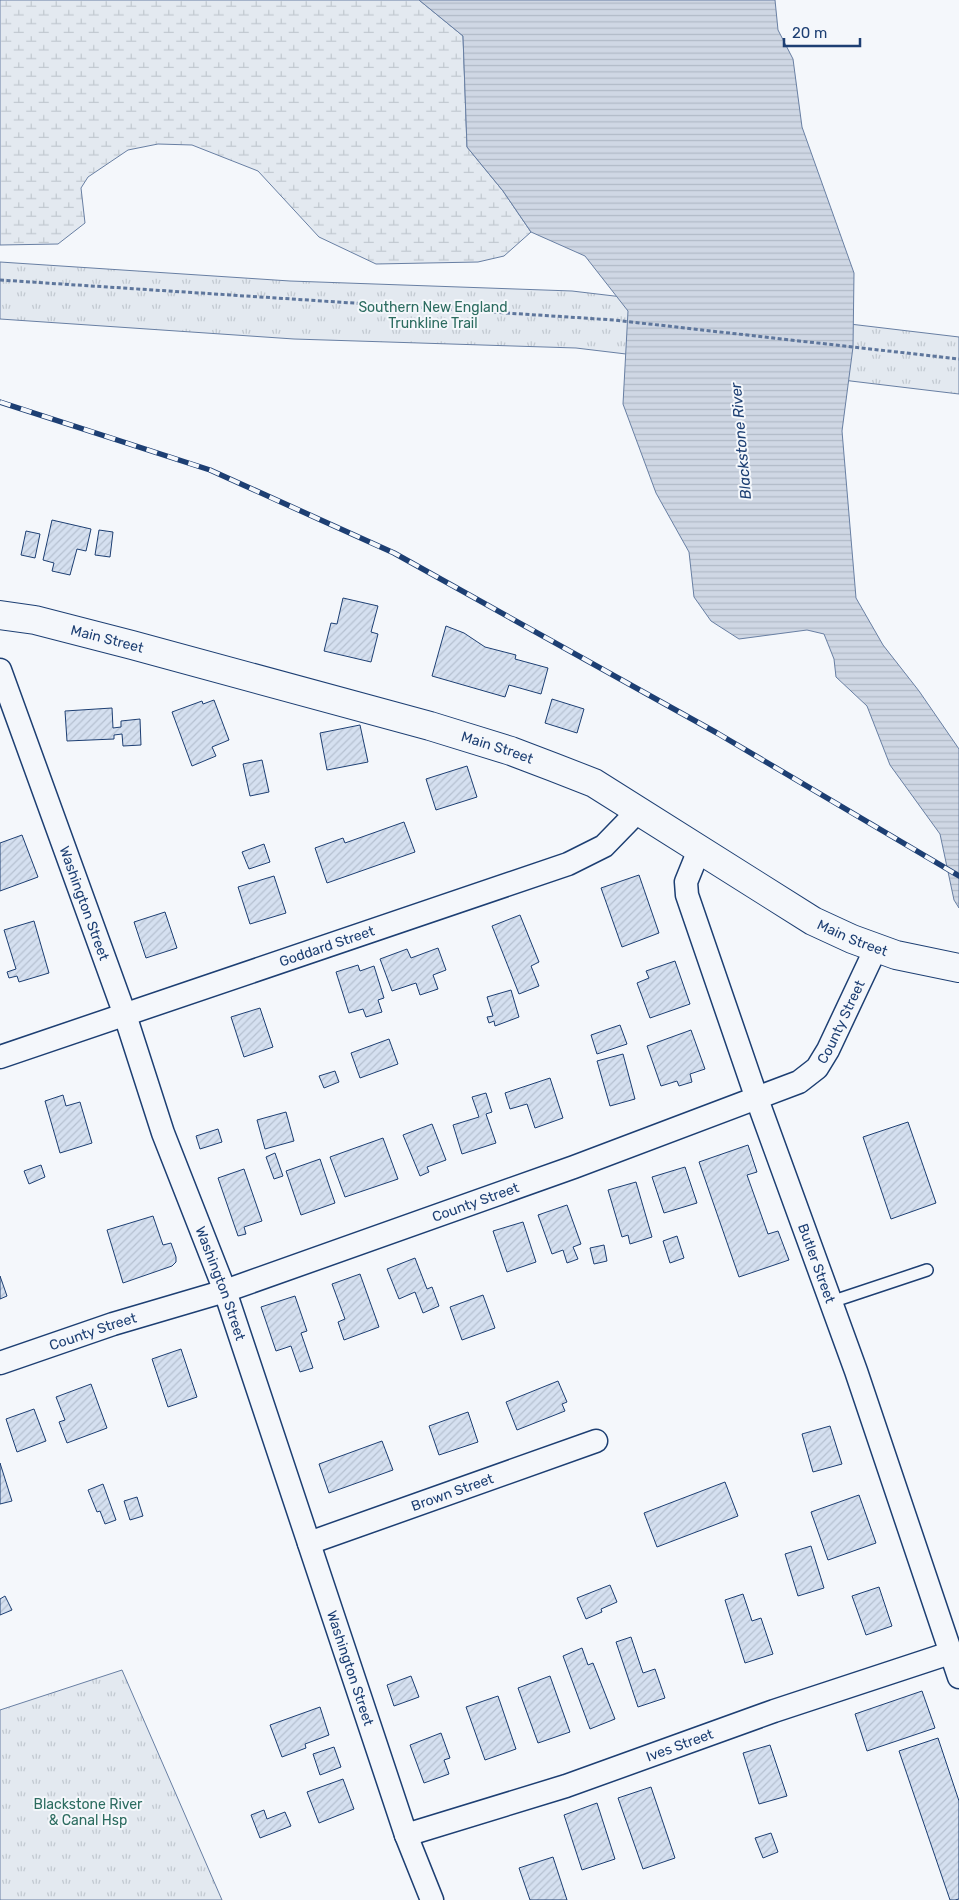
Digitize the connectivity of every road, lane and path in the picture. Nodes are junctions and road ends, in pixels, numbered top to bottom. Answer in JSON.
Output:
{"nodes":[{"id":1,"x":0,"y":280,"type":"edge"},
{"id":2,"x":959,"y":359,"type":"edge"},
{"id":3,"x":0,"y":615,"type":"edge"},
{"id":4,"x":0,"y":670,"type":"edge"},
{"id":5,"x":639,"y":810,"type":"junction"},
{"id":6,"x":699,"y":850,"type":"junction"},
{"id":7,"x":886,"y":952,"type":"junction"},
{"id":8,"x":959,"y":968,"type":"edge"},
{"id":9,"x":125,"y":1015,"type":"junction"},
{"id":10,"x":0,"y":1057,"type":"edge"},
{"id":11,"x":757,"y":1099,"type":"junction"},
{"id":12,"x":927,"y":1270,"type":"dead end"},
{"id":13,"x":225,"y":1291,"type":"junction"},
{"id":14,"x":831,"y":1302,"type":"junction"},
{"id":15,"x":0,"y":1363,"type":"edge"},
{"id":16,"x":596,"y":1441,"type":"dead end"},
{"id":17,"x":309,"y":1543,"type":"junction"},
{"id":18,"x":950,"y":1653,"type":"junction"},
{"id":19,"x":959,"y":1677,"type":"edge"},
{"id":20,"x":406,"y":1835,"type":"junction"},
{"id":21,"x":432,"y":1900,"type":"edge"}],
"edges":[{"from":1,"to":2,"type":"path"},
{"from":3,"to":5,"type":"main road","name":"Main Street"},
{"from":4,"to":9,"type":"street","name":"Washington Street"},
{"from":5,"to":6,"type":"main road","name":"Main Street"},
{"from":5,"to":9,"type":"street","name":"Goddard Street"},
{"from":6,"to":7,"type":"main road","name":"Main Street"},
{"from":6,"to":11,"type":"street","name":"Butler Street"},
{"from":7,"to":8,"type":"main road","name":"Main Street"},
{"from":7,"to":11,"type":"street","name":"County Street"},
{"from":9,"to":10,"type":"street","name":"Goddard Street"},
{"from":9,"to":13,"type":"street","name":"Washington Street"},
{"from":11,"to":13,"type":"street","name":"County Street"},
{"from":11,"to":14,"type":"street","name":"Butler Street"},
{"from":12,"to":14,"type":"lane"},
{"from":13,"to":15,"type":"street","name":"County Street"},
{"from":13,"to":17,"type":"street","name":"Washington Street"},
{"from":14,"to":18,"type":"street","name":"Butler Street"},
{"from":16,"to":17,"type":"street","name":"Brown Street"},
{"from":17,"to":20,"type":"street","name":"Washington Street"},
{"from":18,"to":19,"type":"street","name":"Butler Street"},
{"from":18,"to":20,"type":"street","name":"Ives Street"},
{"from":20,"to":21,"type":"street","name":"Washington Street"}]}
